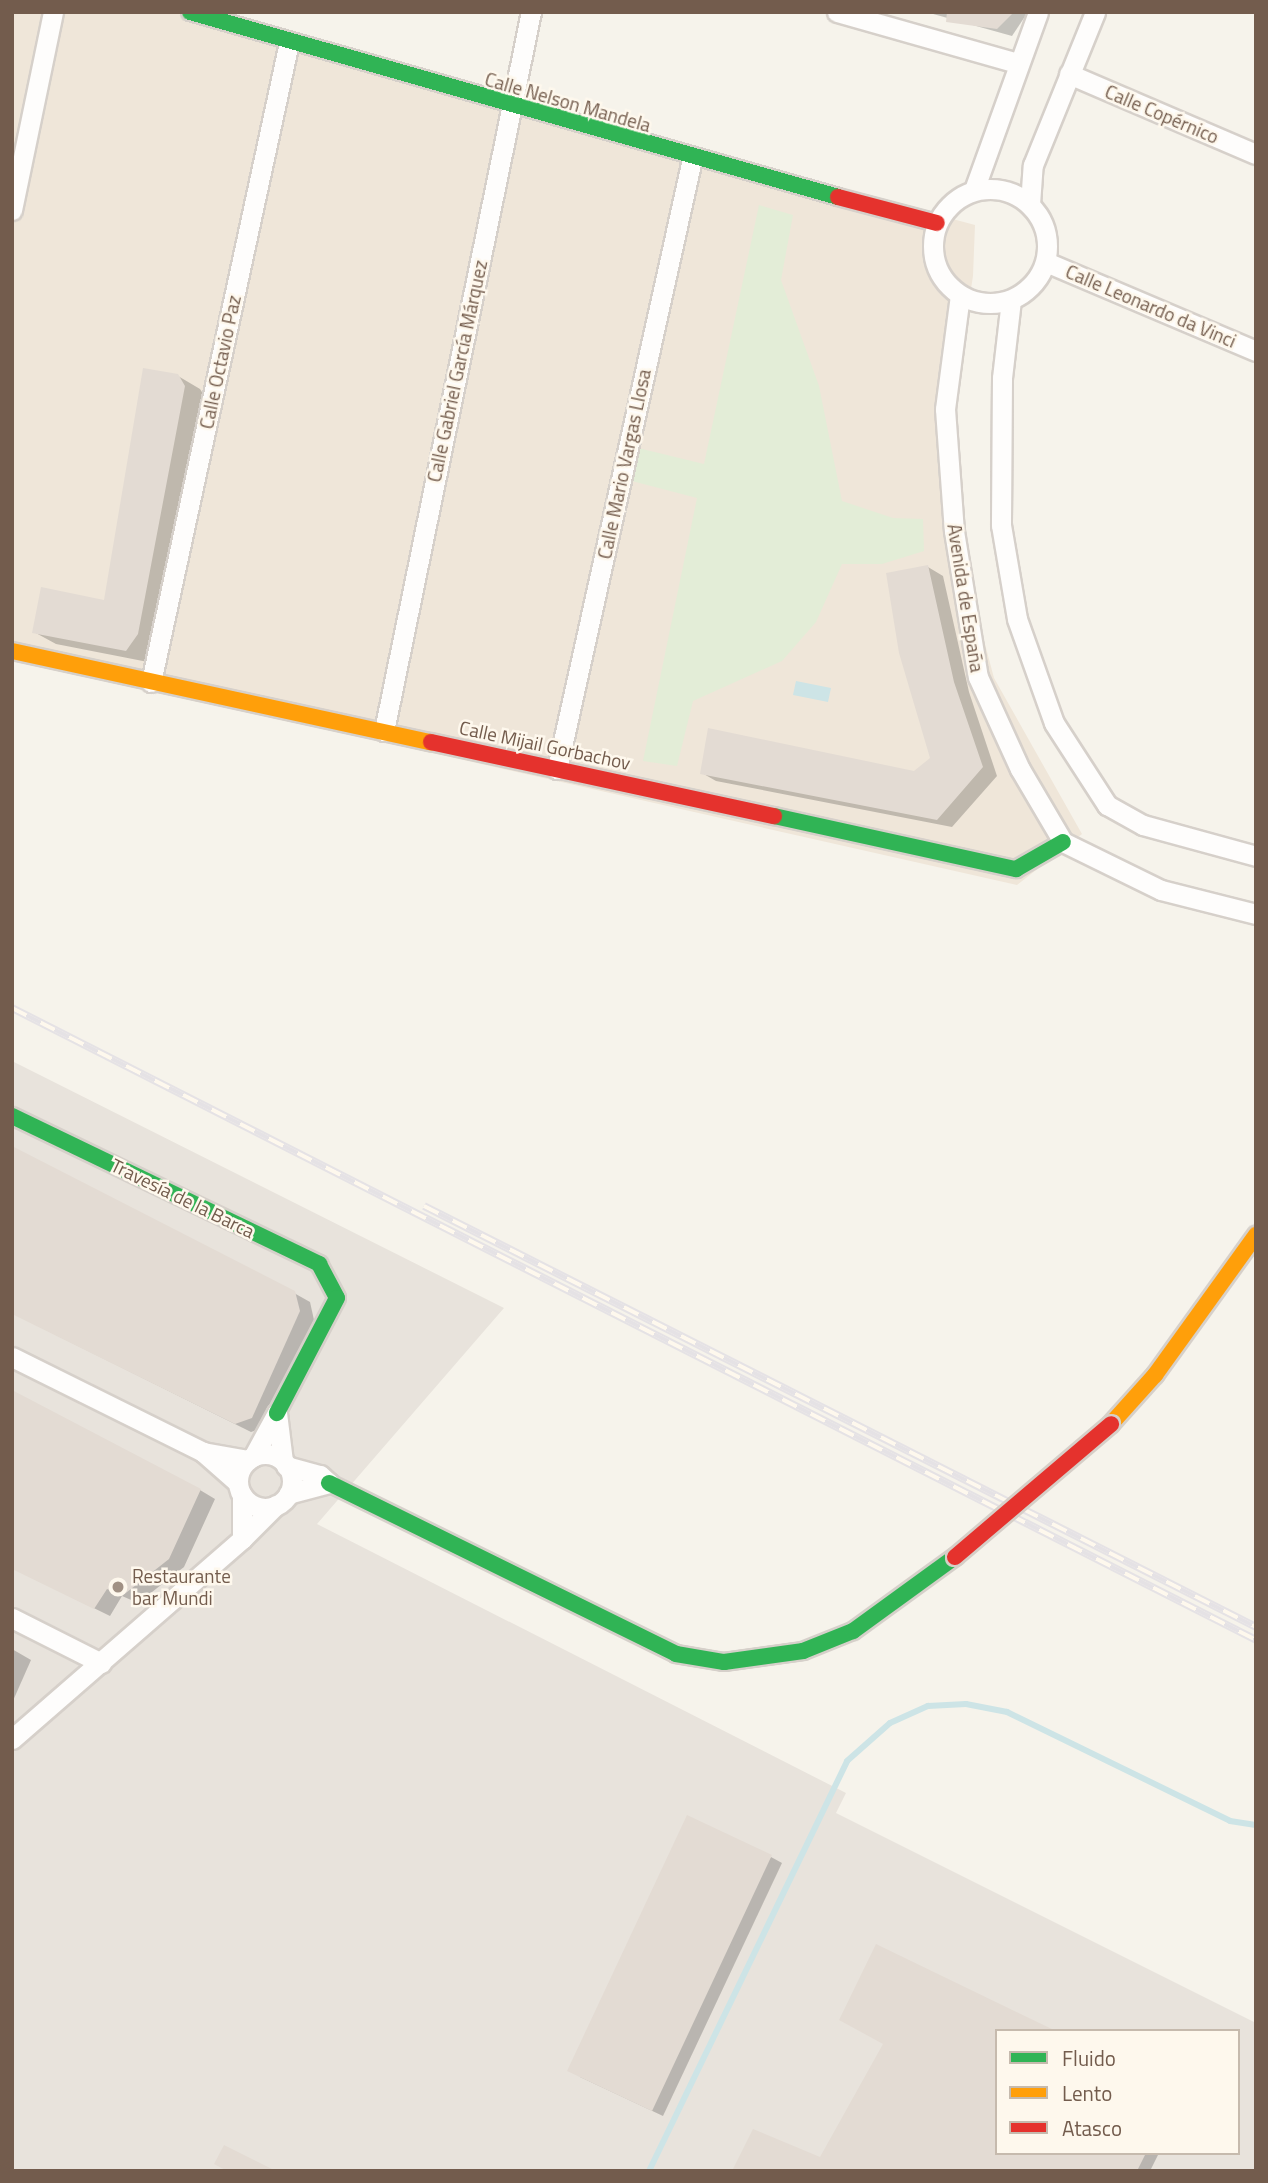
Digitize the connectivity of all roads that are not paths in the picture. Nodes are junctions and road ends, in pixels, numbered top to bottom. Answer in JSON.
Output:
{"nodes":[{"id":1,"x":53,"y":12,"type":"edge"},
{"id":2,"x":190,"y":12,"type":"edge"},
{"id":3,"x":531,"y":12,"type":"edge"},
{"id":4,"x":837,"y":12,"type":"edge"},
{"id":5,"x":1038,"y":12,"type":"edge"},
{"id":6,"x":1095,"y":12,"type":"edge"},
{"id":7,"x":289,"y":42,"type":"junction"},
{"id":8,"x":1017,"y":63,"type":"junction"},
{"id":9,"x":1069,"y":74,"type":"junction"},
{"id":10,"x":511,"y":108,"type":"junction"},
{"id":11,"x":1256,"y":154,"type":"edge"},
{"id":12,"x":692,"y":159,"type":"junction"},
{"id":13,"x":974,"y":190,"type":"junction"},
{"id":14,"x":1030,"y":204,"type":"junction"},
{"id":15,"x":12,"y":210,"type":"edge"},
{"id":16,"x":937,"y":223,"type":"junction"},
{"id":17,"x":1046,"y":262,"type":"junction"},
{"id":18,"x":960,"y":295,"type":"junction"},
{"id":19,"x":1011,"y":300,"type":"junction"},
{"id":20,"x":1256,"y":351,"type":"edge"},
{"id":21,"x":12,"y":651,"type":"edge"},
{"id":22,"x":151,"y":682,"type":"junction"},
{"id":23,"x":384,"y":731,"type":"junction"},
{"id":24,"x":556,"y":769,"type":"junction"},
{"id":25,"x":1063,"y":842,"type":"junction"},
{"id":26,"x":1256,"y":856,"type":"edge"},
{"id":27,"x":1256,"y":915,"type":"edge"},
{"id":28,"x":12,"y":1116,"type":"edge"},
{"id":29,"x":1256,"y":1235,"type":"edge"},
{"id":30,"x":12,"y":1357,"type":"edge"},
{"id":31,"x":277,"y":1413,"type":"junction"},
{"id":32,"x":203,"y":1452,"type":"junction"},
{"id":33,"x":250,"y":1459,"type":"junction"},
{"id":34,"x":285,"y":1464,"type":"junction"},
{"id":35,"x":329,"y":1483,"type":"junction"},
{"id":36,"x":240,"y":1489,"type":"junction"},
{"id":37,"x":282,"y":1500,"type":"junction"},
{"id":38,"x":242,"y":1538,"type":"junction"},
{"id":39,"x":12,"y":1618,"type":"edge"},
{"id":40,"x":101,"y":1663,"type":"junction"},
{"id":41,"x":12,"y":1739,"type":"edge"}],
"edges":[{"from":1,"to":15,"type":"street"},
{"from":2,"to":7,"type":"street","name":"Calle Nelson Mandela"},
{"from":3,"to":10,"type":"street","name":"Calle Gabriel García Márquez"},
{"from":4,"to":8,"type":"street"},
{"from":5,"to":8,"type":"street"},
{"from":6,"to":9,"type":"street"},
{"from":7,"to":10,"type":"street","name":"Calle Nelson Mandela"},
{"from":7,"to":22,"type":"street","name":"Calle Octavio Paz"},
{"from":8,"to":13,"type":"street"},
{"from":9,"to":11,"type":"street","name":"Calle Copérnico"},
{"from":9,"to":14,"type":"street"},
{"from":10,"to":12,"type":"street","name":"Calle Nelson Mandela"},
{"from":10,"to":23,"type":"street","name":"Calle Gabriel García Márquez"},
{"from":12,"to":16,"type":"street","name":"Calle Nelson Mandela"},
{"from":12,"to":24,"type":"street","name":"Calle Mario Vargas Llosa"},
{"from":13,"to":14,"type":"street"},
{"from":13,"to":16,"type":"street"},
{"from":14,"to":17,"type":"street"},
{"from":16,"to":18,"type":"street"},
{"from":17,"to":19,"type":"street"},
{"from":17,"to":20,"type":"street","name":"Calle Leonardo da Vinci"},
{"from":18,"to":19,"type":"street"},
{"from":18,"to":25,"type":"street","name":"Avenida de España"},
{"from":19,"to":26,"type":"street"},
{"from":21,"to":22,"type":"street","name":"Calle Mijail Gorbachov"},
{"from":22,"to":23,"type":"street","name":"Calle Mijail Gorbachov"},
{"from":23,"to":24,"type":"street","name":"Calle Mijail Gorbachov"},
{"from":24,"to":25,"type":"street","name":"Calle Mijail Gorbachov"},
{"from":25,"to":27,"type":"street"},
{"from":28,"to":31,"type":"street","name":"Travesía de la Barca"},
{"from":29,"to":35,"type":"street","bridge":true},
{"from":30,"to":32,"type":"street"},
{"from":31,"to":33,"type":"street"},
{"from":31,"to":34,"type":"street"},
{"from":32,"to":33,"type":"street"},
{"from":32,"to":36,"type":"street"},
{"from":33,"to":34,"type":"street"},
{"from":33,"to":36,"type":"street"},
{"from":34,"to":35,"type":"street"},
{"from":34,"to":37,"type":"street"},
{"from":35,"to":37,"type":"street"},
{"from":36,"to":37,"type":"street"},
{"from":36,"to":38,"type":"street"},
{"from":37,"to":38,"type":"street"},
{"from":38,"to":40,"type":"street"},
{"from":39,"to":40,"type":"street"},
{"from":40,"to":41,"type":"street"}]}
